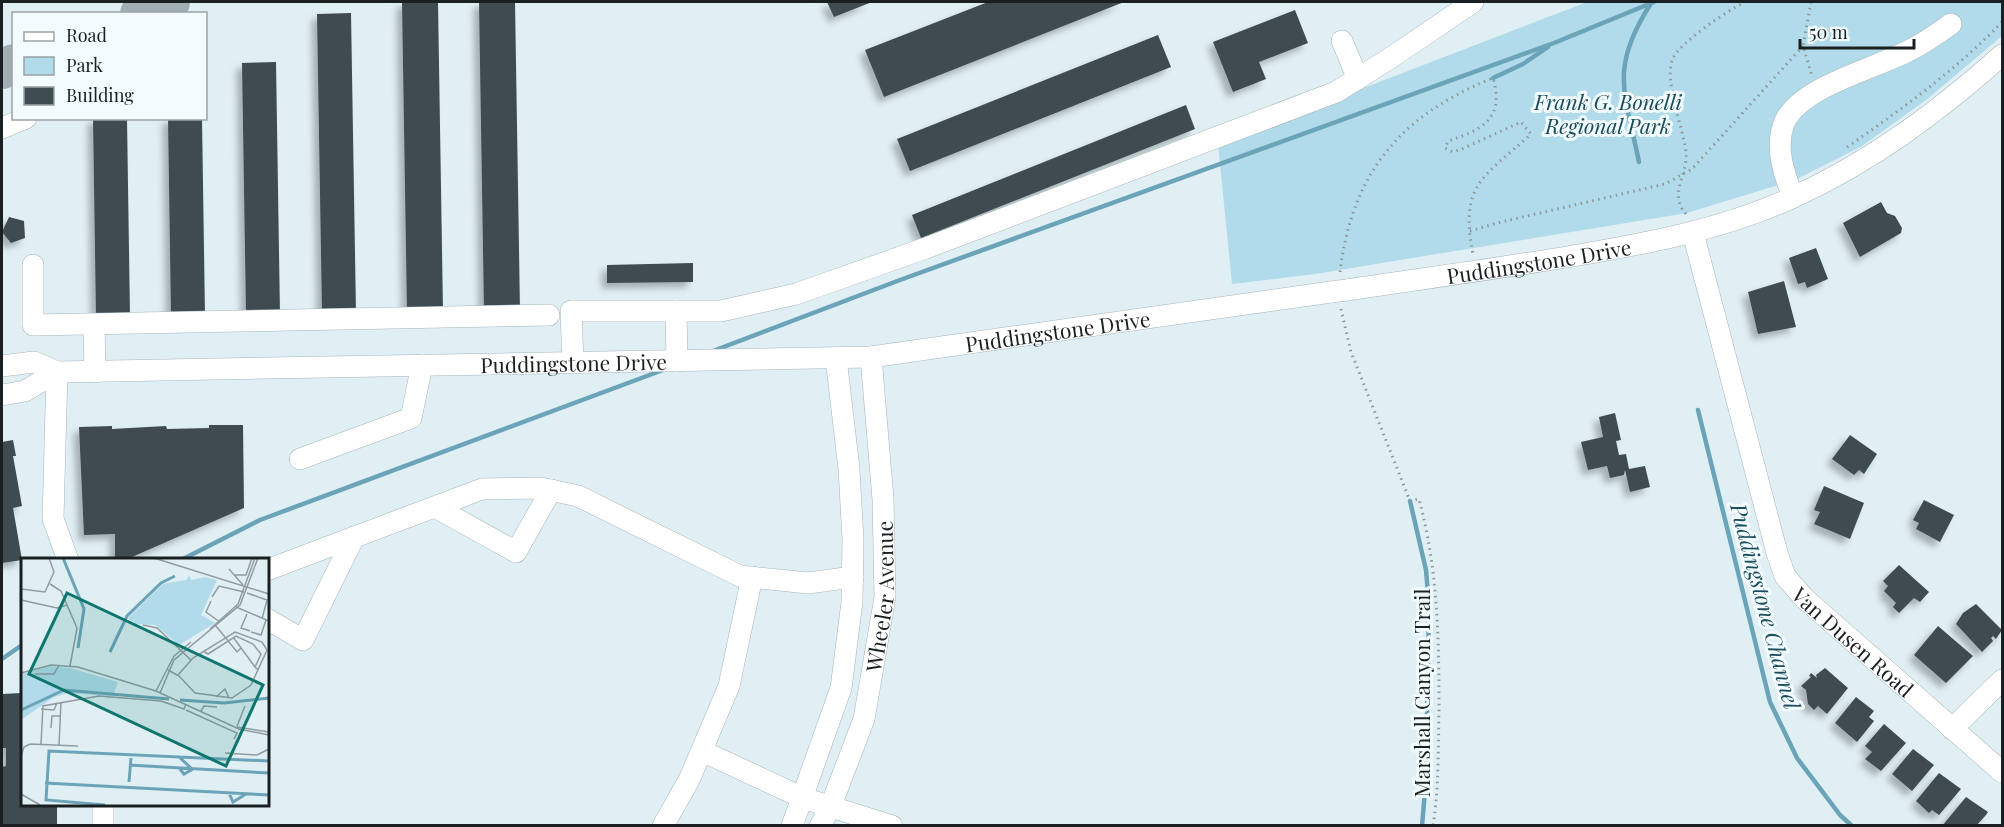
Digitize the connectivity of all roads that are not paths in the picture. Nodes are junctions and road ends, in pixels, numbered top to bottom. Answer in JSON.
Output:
{"nodes":[{"id":1,"x":1473,"y":2,"type":"edge"},
{"id":2,"x":1951,"y":24,"type":"dead end"},
{"id":3,"x":1342,"y":41,"type":"dead end"},
{"id":4,"x":2002,"y":55,"type":"edge"},
{"id":5,"x":1358,"y":79,"type":"junction"},
{"id":6,"x":21,"y":120,"type":"edge"},
{"id":7,"x":2,"y":128,"type":"edge"},
{"id":8,"x":1793,"y":197,"type":"junction"},
{"id":9,"x":1693,"y":233,"type":"junction"},
{"id":10,"x":33,"y":265,"type":"dead end"},
{"id":11,"x":676,"y":311,"type":"junction"},
{"id":12,"x":549,"y":315,"type":"dead end"},
{"id":13,"x":94,"y":324,"type":"junction"},
{"id":14,"x":871,"y":357,"type":"junction"},
{"id":15,"x":836,"y":358,"type":"junction"},
{"id":16,"x":677,"y":361,"type":"junction"},
{"id":17,"x":573,"y":363,"type":"junction"},
{"id":18,"x":422,"y":365,"type":"junction"},
{"id":19,"x":2,"y":366,"type":"edge"},
{"id":20,"x":57,"y":372,"type":"junction"},
{"id":21,"x":95,"y":372,"type":"junction"},
{"id":22,"x":2,"y":395,"type":"edge"},
{"id":23,"x":300,"y":459,"type":"dead end"},
{"id":24,"x":551,"y":490,"type":"junction"},
{"id":25,"x":435,"y":507,"type":"junction"},
{"id":26,"x":354,"y":537,"type":"junction"},
{"id":27,"x":67,"y":558,"type":"edge"},
{"id":28,"x":268,"y":570,"type":"edge"},
{"id":29,"x":752,"y":577,"type":"junction"},
{"id":30,"x":853,"y":577,"type":"junction"},
{"id":31,"x":268,"y":620,"type":"edge"},
{"id":32,"x":2002,"y":680,"type":"edge"},
{"id":33,"x":1952,"y":729,"type":"junction"},
{"id":34,"x":702,"y":751,"type":"junction"},
{"id":35,"x":2002,"y":772,"type":"edge"},
{"id":36,"x":803,"y":798,"type":"junction"},
{"id":37,"x":104,"y":806,"type":"edge"},
{"id":38,"x":825,"y":817,"type":"edge"},
{"id":39,"x":103,"y":825,"type":"edge"},
{"id":40,"x":663,"y":825,"type":"edge"},
{"id":41,"x":792,"y":825,"type":"edge"},
{"id":42,"x":892,"y":825,"type":"edge"}],
"edges":[{"from":1,"to":5,"type":"street"},
{"from":2,"to":8,"type":"street"},
{"from":3,"to":5,"type":"street"},
{"from":4,"to":8,"type":"street","name":"Puddingstone Drive"},
{"from":5,"to":11,"type":"street"},
{"from":6,"to":7,"type":"street"},
{"from":8,"to":9,"type":"street","name":"Puddingstone Drive"},
{"from":9,"to":14,"type":"street","name":"Puddingstone Drive"},
{"from":9,"to":33,"type":"street","name":"Van Dusen Road"},
{"from":10,"to":13,"type":"street"},
{"from":11,"to":16,"type":"street"},
{"from":11,"to":17,"type":"street"},
{"from":12,"to":13,"type":"street"},
{"from":13,"to":21,"type":"street"},
{"from":14,"to":15,"type":"street","name":"Puddingstone Drive"},
{"from":14,"to":38,"type":"street","name":"Wheeler Avenue"},
{"from":15,"to":16,"type":"street","name":"Puddingstone Drive"},
{"from":15,"to":30,"type":"street","name":"Wheeler Avenue"},
{"from":16,"to":17,"type":"street","name":"Puddingstone Drive"},
{"from":17,"to":18,"type":"street","name":"Puddingstone Drive"},
{"from":18,"to":21,"type":"street","name":"Puddingstone Drive"},
{"from":18,"to":23,"type":"street"},
{"from":19,"to":20,"type":"street","name":"Puddingstone Drive"},
{"from":20,"to":21,"type":"street","name":"Puddingstone Drive"},
{"from":20,"to":22,"type":"street"},
{"from":20,"to":27,"type":"street"},
{"from":24,"to":25,"type":"street"},
{"from":24,"to":25,"type":"street"},
{"from":24,"to":29,"type":"street"},
{"from":25,"to":26,"type":"street"},
{"from":26,"to":28,"type":"street"},
{"from":26,"to":31,"type":"street"},
{"from":29,"to":30,"type":"street"},
{"from":29,"to":34,"type":"street"},
{"from":30,"to":36,"type":"street","name":"Wheeler Avenue"},
{"from":32,"to":33,"type":"street"},
{"from":33,"to":35,"type":"street","name":"Van Dusen Road"},
{"from":34,"to":36,"type":"street"},
{"from":34,"to":40,"type":"street"},
{"from":36,"to":38,"type":"street"},
{"from":36,"to":41,"type":"street","name":"Wheeler Avenue"},
{"from":37,"to":39,"type":"street"},
{"from":38,"to":42,"type":"street"}]}
